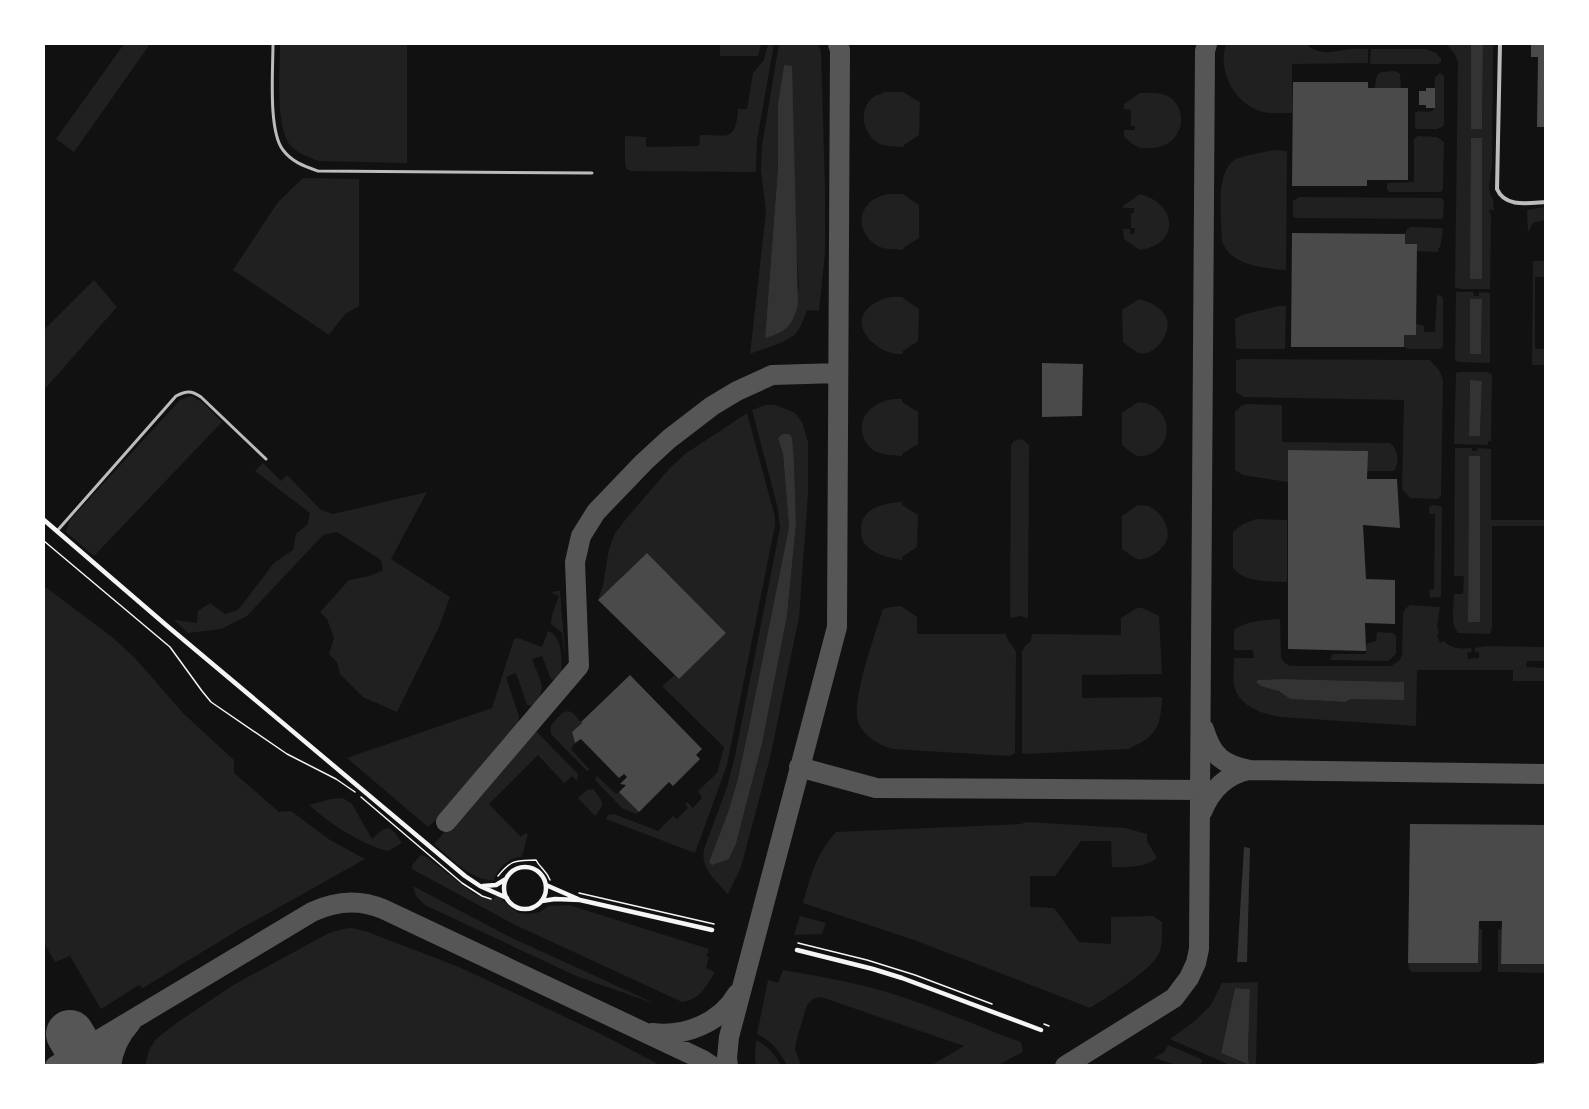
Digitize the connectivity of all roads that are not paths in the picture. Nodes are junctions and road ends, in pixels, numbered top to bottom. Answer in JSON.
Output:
{"nodes":[{"id":1,"x":273,"y":44,"type":"edge"},
{"id":2,"x":1500,"y":44,"type":"edge"},
{"id":3,"x":592,"y":173,"type":"dead end"},
{"id":4,"x":1545,"y":202,"type":"edge"},
{"id":5,"x":266,"y":459,"type":"dead end"},
{"id":6,"x":44,"y":520,"type":"edge"},
{"id":7,"x":57,"y":531,"type":"junction"},
{"id":8,"x":506,"y":879,"type":"junction"},
{"id":9,"x":549,"y":883,"type":"junction"},
{"id":10,"x":480,"y":886,"type":"junction"},
{"id":11,"x":507,"y":898,"type":"junction"},
{"id":12,"x":580,"y":900,"type":"junction"},
{"id":13,"x":542,"y":901,"type":"junction"},
{"id":14,"x":712,"y":930,"type":"dead end"},
{"id":15,"x":797,"y":950,"type":"dead end"},
{"id":16,"x":1041,"y":1030,"type":"dead end"},
{"id":17,"x":1545,"y":1064,"type":"edge"},
{"id":18,"x":1535,"y":1065,"type":"edge"}],
"edges":[{"from":1,"to":3,"type":"street"},
{"from":2,"to":4,"type":"street"},
{"from":5,"to":7,"type":"street"},
{"from":6,"to":7,"type":"main road"},
{"from":7,"to":10,"type":"main road"},
{"from":8,"to":9,"type":"main road"},
{"from":8,"to":10,"type":"main road"},
{"from":8,"to":11,"type":"main road"},
{"from":9,"to":12,"type":"main road"},
{"from":9,"to":13,"type":"main road"},
{"from":10,"to":11,"type":"main road"},
{"from":11,"to":13,"type":"main road"},
{"from":12,"to":13,"type":"main road"},
{"from":12,"to":14,"type":"main road"},
{"from":15,"to":16,"type":"main road"},
{"from":17,"to":18,"type":"street"}]}
